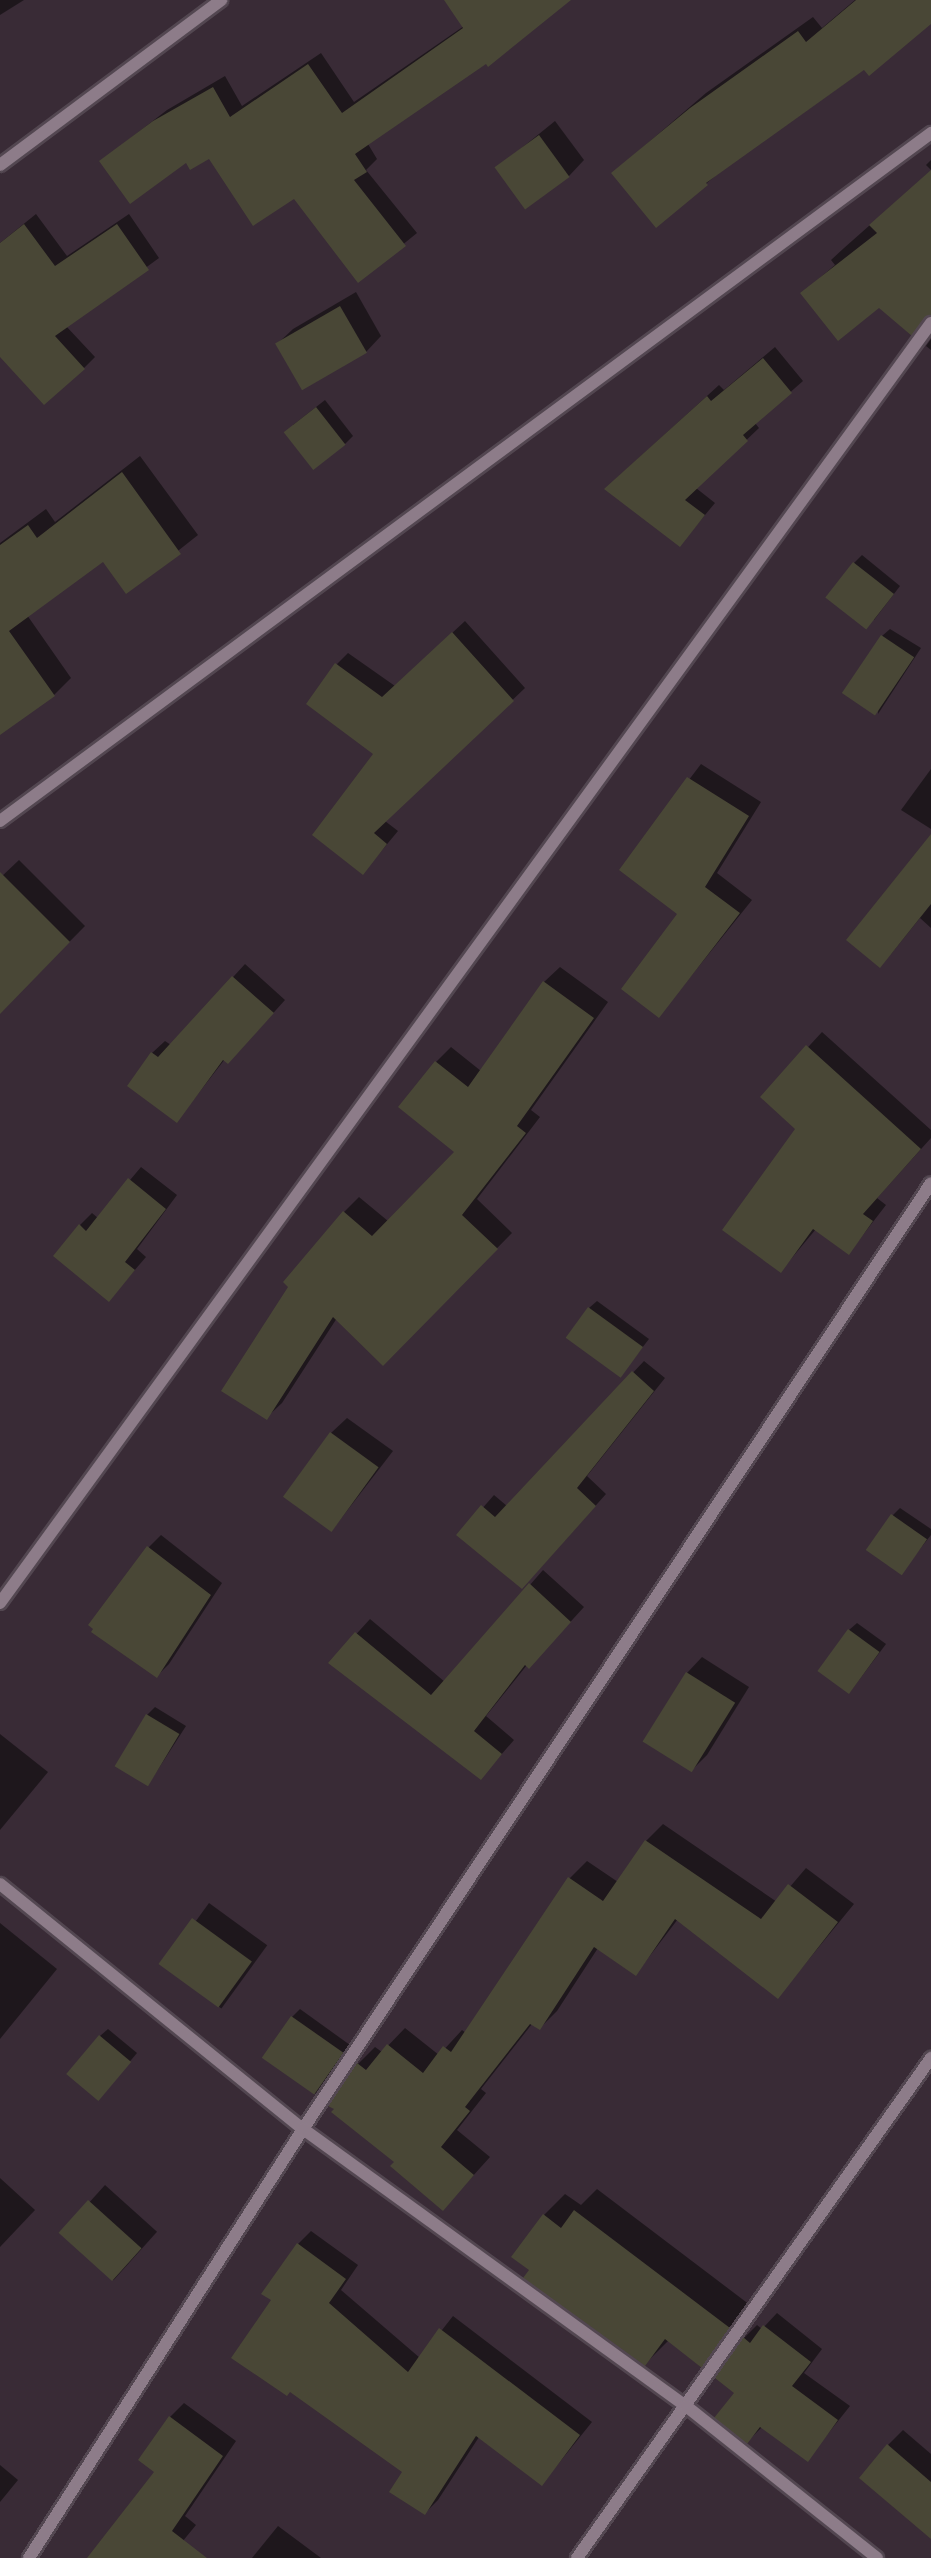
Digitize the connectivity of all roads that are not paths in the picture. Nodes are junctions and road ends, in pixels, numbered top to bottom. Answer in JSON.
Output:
{"nodes":[{"id":1,"x":221,"y":0,"type":"edge"},
{"id":2,"x":931,"y":133,"type":"edge"},
{"id":3,"x":0,"y":165,"type":"edge"},
{"id":4,"x":931,"y":323,"type":"edge"},
{"id":5,"x":0,"y":821,"type":"edge"},
{"id":6,"x":931,"y":1183,"type":"edge"},
{"id":7,"x":0,"y":1603,"type":"edge"},
{"id":8,"x":0,"y":1884,"type":"edge"},
{"id":9,"x":931,"y":2058,"type":"edge"},
{"id":10,"x":303,"y":2129,"type":"junction"},
{"id":11,"x":686,"y":2406,"type":"junction"},
{"id":12,"x":29,"y":2558,"type":"edge"},
{"id":13,"x":577,"y":2558,"type":"edge"},
{"id":14,"x":877,"y":2558,"type":"edge"}],
"edges":[{"from":1,"to":3,"type":"street"},
{"from":2,"to":5,"type":"street"},
{"from":4,"to":7,"type":"street"},
{"from":6,"to":10,"type":"street"},
{"from":8,"to":10,"type":"street"},
{"from":9,"to":11,"type":"street"},
{"from":10,"to":11,"type":"street"},
{"from":10,"to":12,"type":"street"},
{"from":11,"to":13,"type":"street"},
{"from":11,"to":14,"type":"street"}]}
